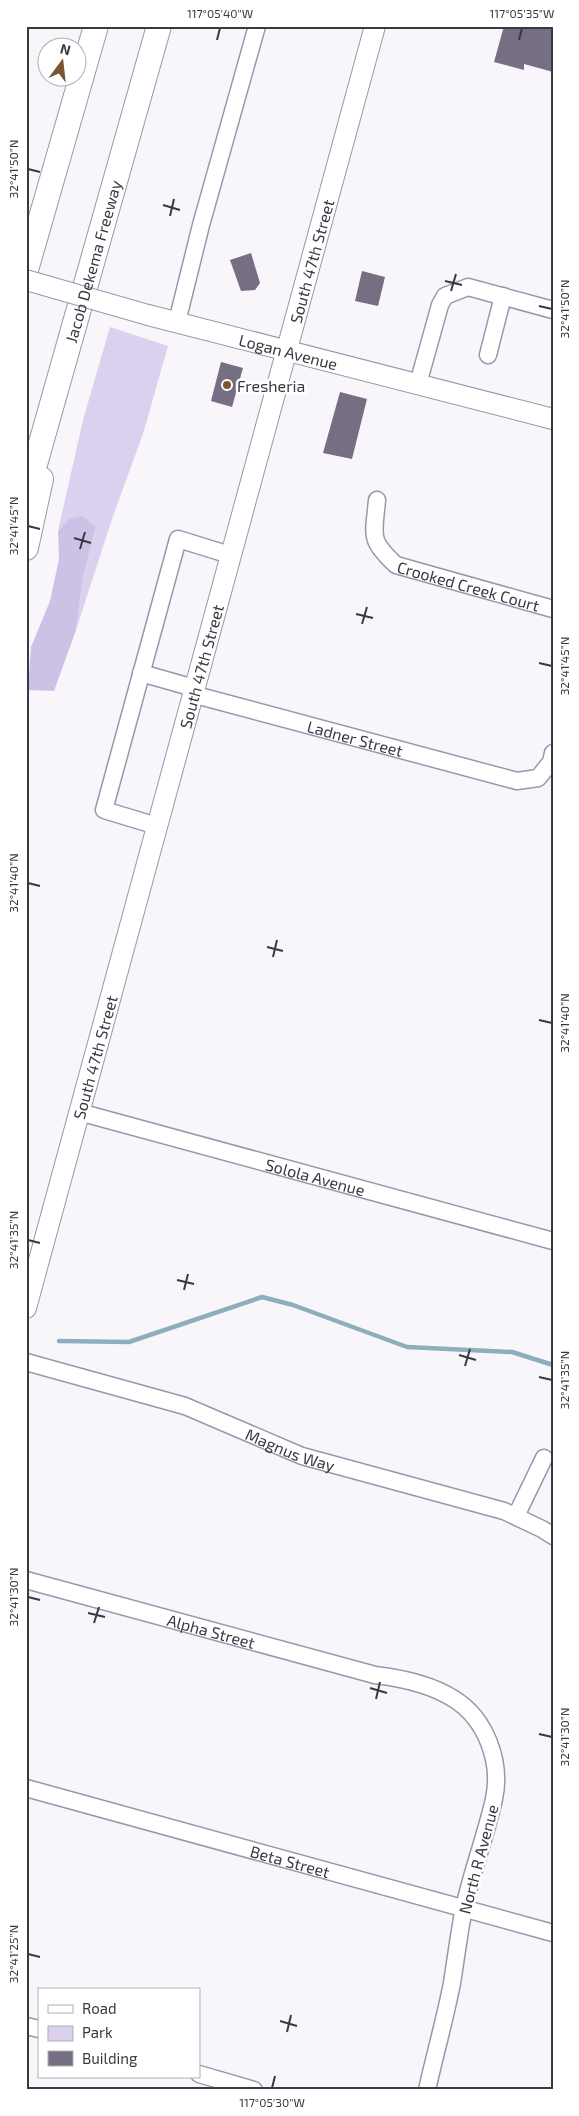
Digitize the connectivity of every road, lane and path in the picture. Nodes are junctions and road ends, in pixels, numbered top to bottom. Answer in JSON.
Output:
{"nodes":[{"id":1,"x":96,"y":26,"type":"edge"},
{"id":2,"x":159,"y":26,"type":"edge"},
{"id":3,"x":257,"y":26,"type":"edge"},
{"id":4,"x":375,"y":26,"type":"edge"},
{"id":5,"x":26,"y":270,"type":"edge"},
{"id":6,"x":26,"y":280,"type":"edge"},
{"id":7,"x":503,"y":296,"type":"junction"},
{"id":8,"x":553,"y":310,"type":"edge"},
{"id":9,"x":177,"y":322,"type":"junction"},
{"id":10,"x":74,"y":326,"type":"junction"},
{"id":11,"x":286,"y":350,"type":"junction"},
{"id":12,"x":488,"y":355,"type":"dead end"},
{"id":13,"x":418,"y":384,"type":"junction"},
{"id":14,"x":553,"y":419,"type":"edge"},
{"id":15,"x":26,"y":496,"type":"edge"},
{"id":16,"x":377,"y":500,"type":"dead end"},
{"id":17,"x":26,"y":548,"type":"edge"},
{"id":18,"x":230,"y":555,"type":"junction"},
{"id":19,"x":553,"y":610,"type":"edge"},
{"id":20,"x":141,"y":673,"type":"junction"},
{"id":21,"x":193,"y":691,"type":"junction"},
{"id":22,"x":553,"y":753,"type":"edge"},
{"id":23,"x":157,"y":826,"type":"junction"},
{"id":24,"x":79,"y":1112,"type":"junction"},
{"id":25,"x":553,"y":1241,"type":"edge"},
{"id":26,"x":26,"y":1308,"type":"edge"},
{"id":27,"x":26,"y":1362,"type":"edge"},
{"id":28,"x":544,"y":1458,"type":"dead end"},
{"id":29,"x":516,"y":1516,"type":"junction"},
{"id":30,"x":553,"y":1536,"type":"edge"},
{"id":31,"x":26,"y":1580,"type":"edge"},
{"id":32,"x":397,"y":1678,"type":"joint"},
{"id":33,"x":26,"y":1788,"type":"edge"},
{"id":34,"x":464,"y":1908,"type":"junction"},
{"id":35,"x":553,"y":1933,"type":"edge"},
{"id":36,"x":200,"y":2074,"type":"edge"},
{"id":37,"x":254,"y":2090,"type":"edge"},
{"id":38,"x":427,"y":2090,"type":"edge"}],
"edges":[{"from":1,"to":5,"type":"highway"},
{"from":2,"to":10,"type":"highway","name":"Jacob Dekema Freeway"},
{"from":3,"to":9,"type":"street"},
{"from":4,"to":11,"type":"main road","name":"South 47th Street"},
{"from":6,"to":9,"type":"main road","name":"Logan Avenue","bridge":true},
{"from":7,"to":8,"type":"street"},
{"from":7,"to":12,"type":"street"},
{"from":7,"to":13,"type":"street"},
{"from":9,"to":11,"type":"main road","name":"Logan Avenue"},
{"from":10,"to":15,"type":"highway","name":"Jacob Dekema Freeway"},
{"from":10,"to":17,"type":"highway"},
{"from":11,"to":13,"type":"main road","name":"Logan Avenue"},
{"from":11,"to":18,"type":"main road","name":"South 47th Street"},
{"from":13,"to":14,"type":"main road","name":"Logan Avenue"},
{"from":16,"to":19,"type":"street","name":"Crooked Creek Court"},
{"from":18,"to":20,"type":"street"},
{"from":18,"to":21,"type":"main road","name":"South 47th Street"},
{"from":20,"to":21,"type":"street","name":"Ladner Street"},
{"from":20,"to":23,"type":"street"},
{"from":21,"to":22,"type":"street","name":"Ladner Street"},
{"from":21,"to":23,"type":"main road","name":"South 47th Street"},
{"from":23,"to":24,"type":"main road","name":"South 47th Street"},
{"from":24,"to":25,"type":"street","name":"Solola Avenue"},
{"from":24,"to":26,"type":"main road","name":"South 47th Street"},
{"from":27,"to":29,"type":"street","name":"Magnus Way"},
{"from":28,"to":29,"type":"street"},
{"from":29,"to":30,"type":"street","name":"Magnus Way"},
{"from":31,"to":32,"type":"street","name":"Alpha Street"},
{"from":32,"to":34,"type":"street","name":"North R Avenue"},
{"from":33,"to":34,"type":"street","name":"Beta Street"},
{"from":34,"to":35,"type":"street","name":"Beta Street"},
{"from":34,"to":38,"type":"street","name":"North R Avenue"},
{"from":36,"to":37,"type":"street"}]}
